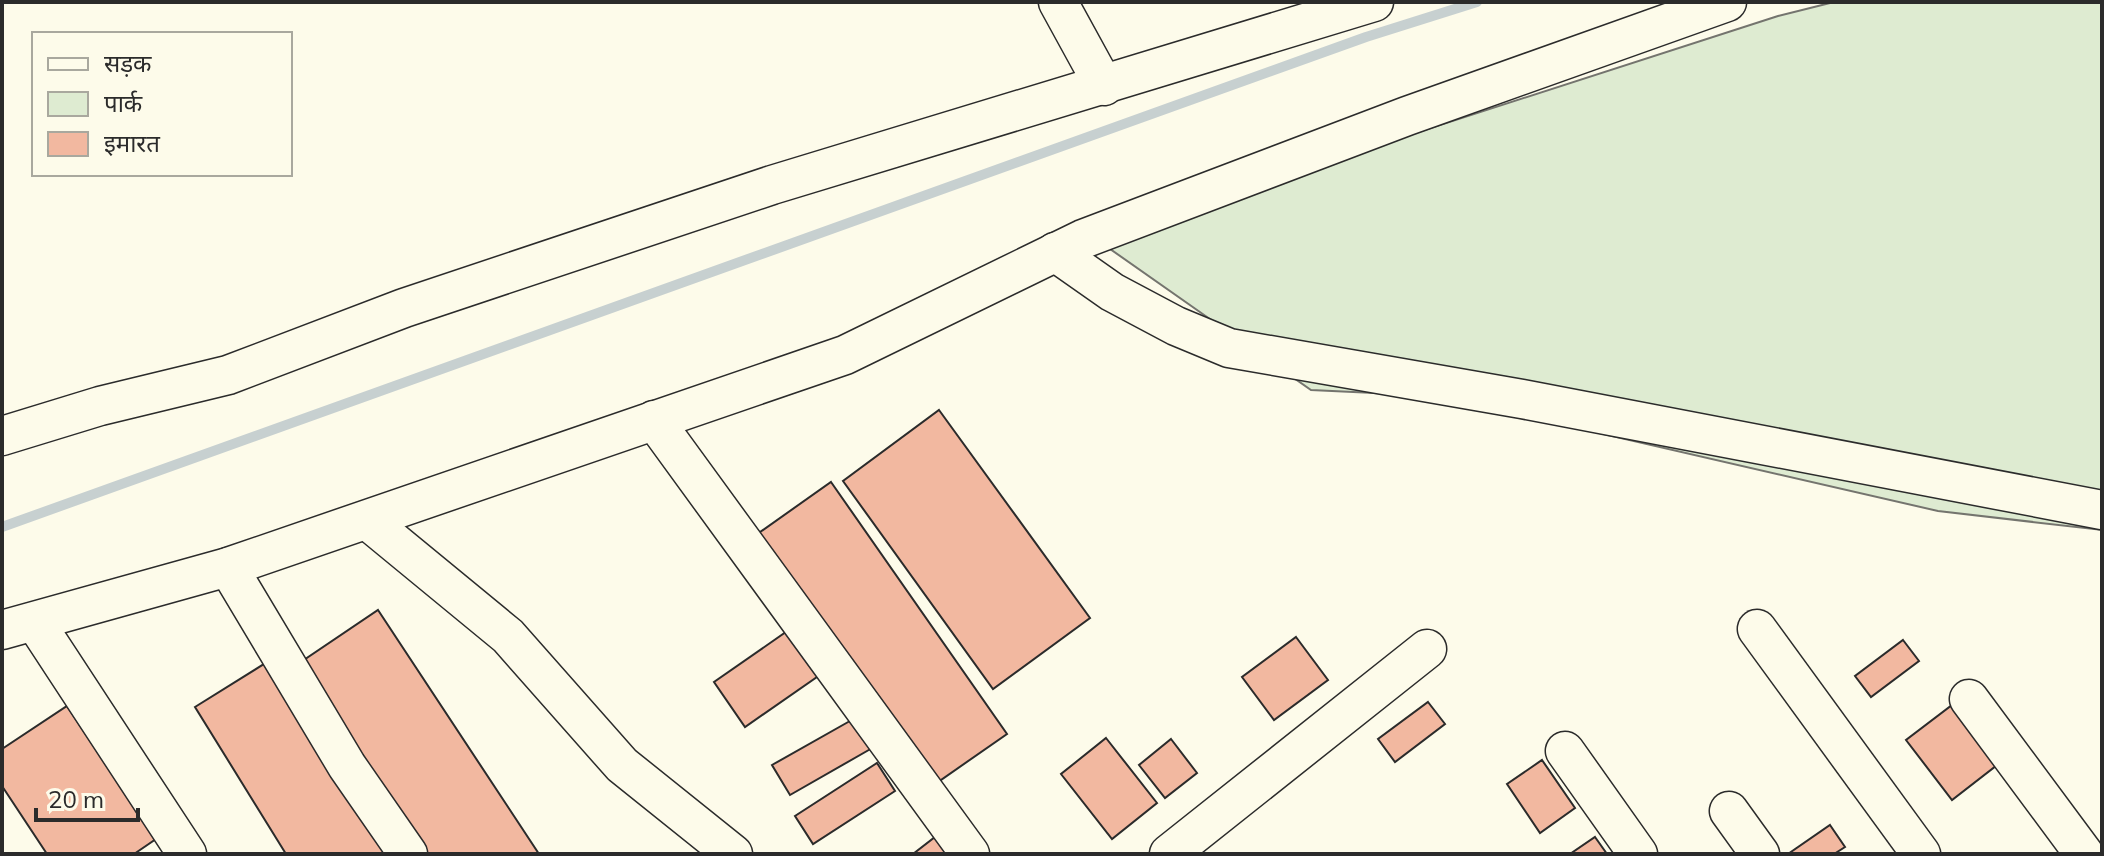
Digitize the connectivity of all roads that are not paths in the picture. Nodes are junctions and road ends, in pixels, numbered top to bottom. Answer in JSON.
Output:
{"nodes":[{"id":1,"x":1058,"y":2,"type":"edge"},
{"id":2,"x":1374,"y":2,"type":"edge"},
{"id":3,"x":1727,"y":2,"type":"edge"},
{"id":4,"x":1104,"y":86,"type":"junction"},
{"id":5,"x":1055,"y":252,"type":"junction"},
{"id":6,"x":654,"y":420,"type":"junction"},
{"id":7,"x":2,"y":436,"type":"edge"},
{"id":8,"x":2102,"y":510,"type":"edge"},
{"id":9,"x":367,"y":520,"type":"junction"},
{"id":10,"x":228,"y":567,"type":"junction"},
{"id":11,"x":18,"y":626,"type":"edge"},
{"id":12,"x":1757,"y":629,"type":"dead end"},
{"id":13,"x":1427,"y":649,"type":"dead end"},
{"id":14,"x":1969,"y":699,"type":"dead end"},
{"id":15,"x":1565,"y":751,"type":"dead end"},
{"id":16,"x":1729,"y":811,"type":"dead end"},
{"id":17,"x":187,"y":854,"type":"edge"},
{"id":18,"x":408,"y":854,"type":"edge"},
{"id":19,"x":733,"y":854,"type":"edge"},
{"id":20,"x":970,"y":854,"type":"edge"},
{"id":21,"x":1169,"y":854,"type":"edge"},
{"id":22,"x":1638,"y":854,"type":"edge"},
{"id":23,"x":1760,"y":854,"type":"edge"},
{"id":24,"x":1921,"y":854,"type":"edge"},
{"id":25,"x":2084,"y":854,"type":"edge"}],
"edges":[{"from":1,"to":4,"type":"street"},
{"from":2,"to":4,"type":"street"},
{"from":3,"to":5,"type":"street"},
{"from":4,"to":7,"type":"street"},
{"from":5,"to":6,"type":"street"},
{"from":5,"to":8,"type":"street"},
{"from":6,"to":9,"type":"street"},
{"from":6,"to":20,"type":"street"},
{"from":9,"to":10,"type":"street"},
{"from":9,"to":19,"type":"street"},
{"from":10,"to":11,"type":"street"},
{"from":10,"to":18,"type":"street"},
{"from":11,"to":17,"type":"street"},
{"from":12,"to":24,"type":"street"},
{"from":13,"to":21,"type":"street"},
{"from":14,"to":25,"type":"street"},
{"from":15,"to":22,"type":"street"},
{"from":16,"to":23,"type":"street"}]}
